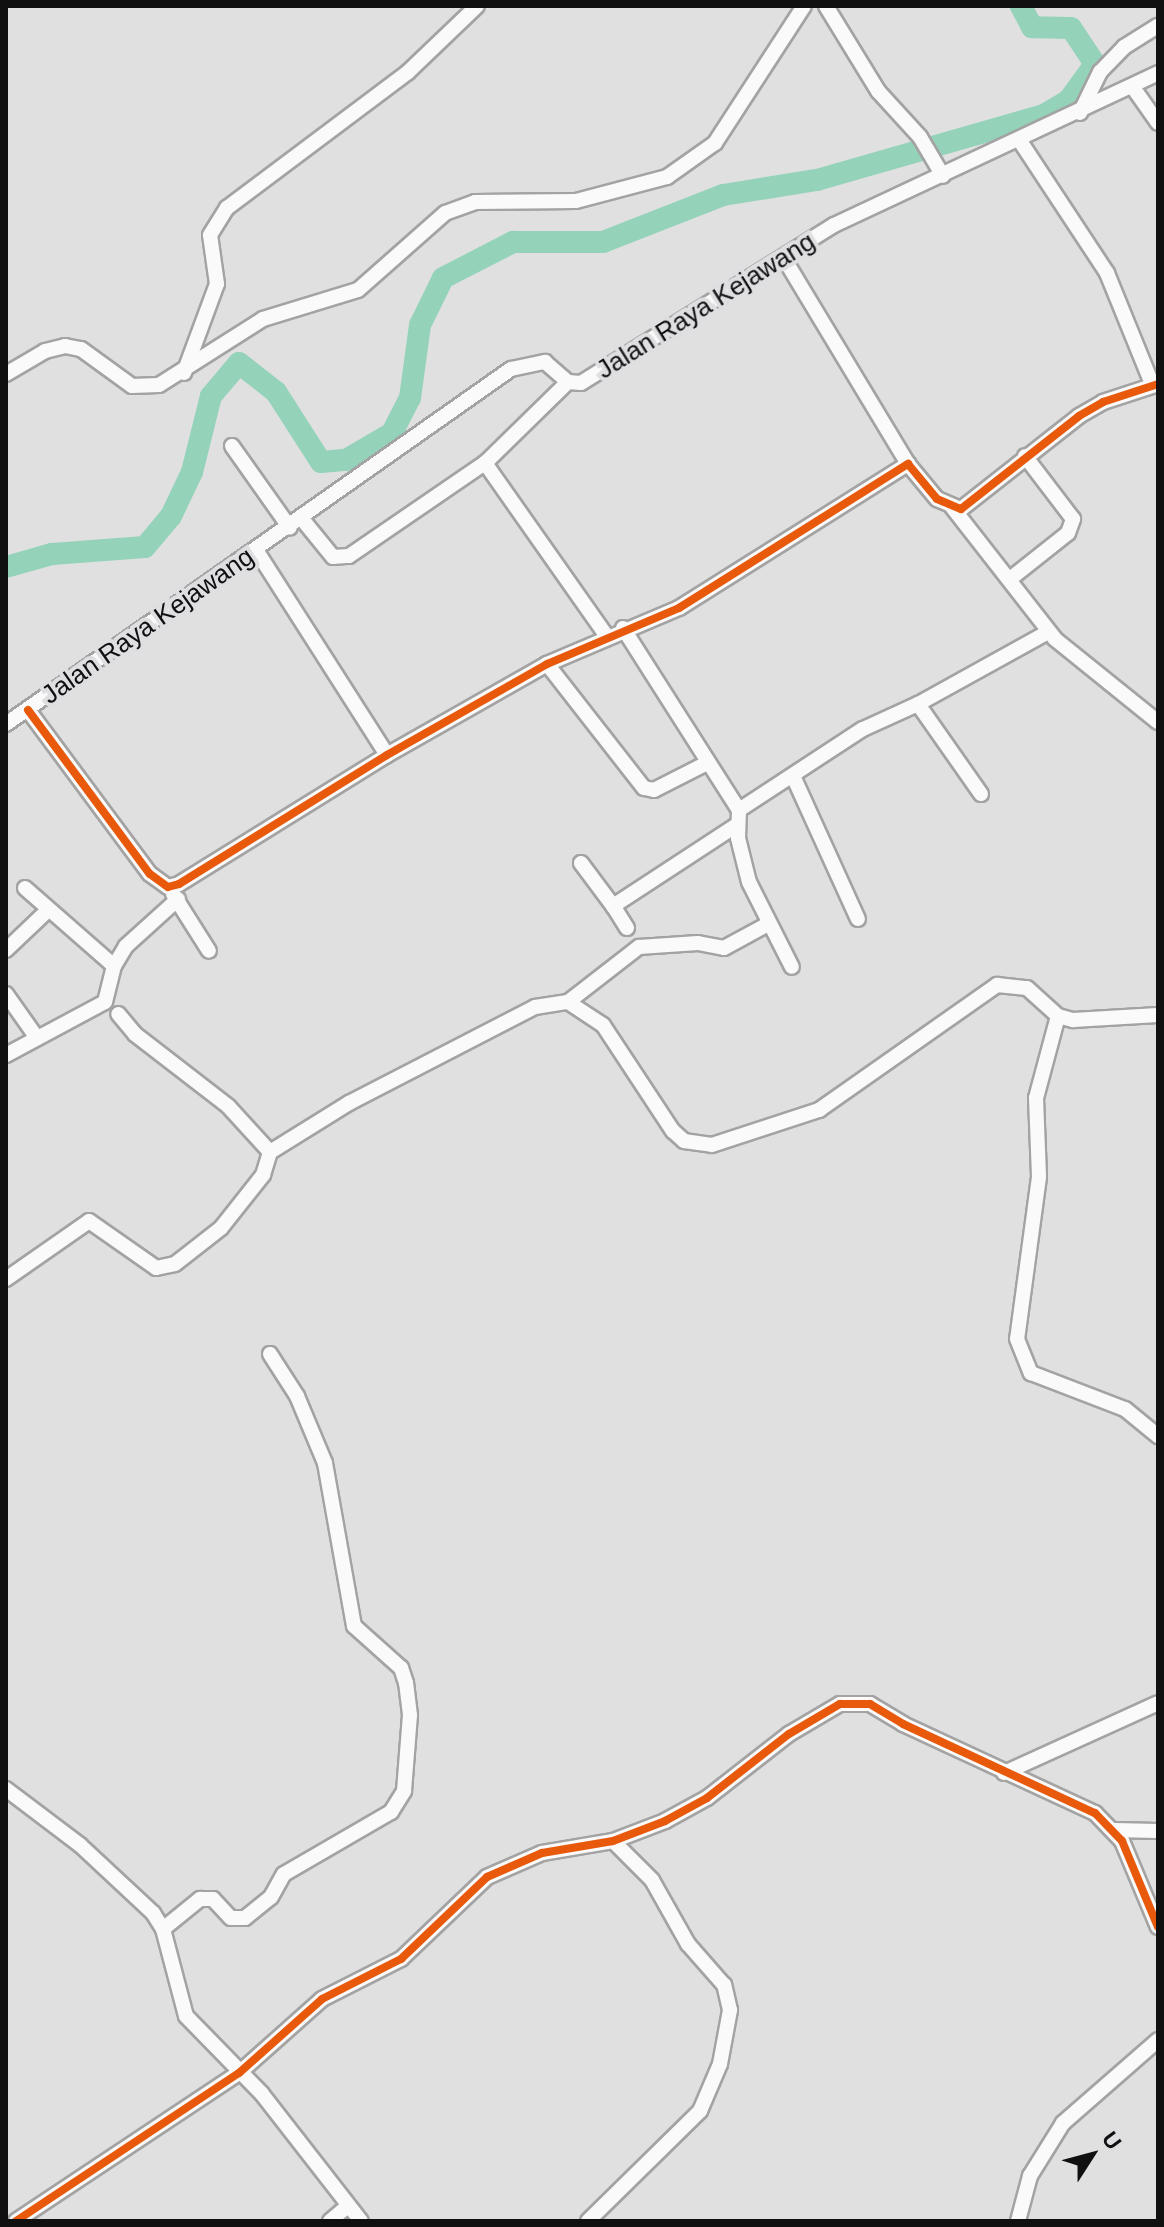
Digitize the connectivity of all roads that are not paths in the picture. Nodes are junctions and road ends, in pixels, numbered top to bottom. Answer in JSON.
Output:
{"nodes":[{"id":1,"x":477,"y":6,"type":"edge"},
{"id":2,"x":804,"y":6,"type":"edge"},
{"id":3,"x":826,"y":6,"type":"edge"},
{"id":4,"x":1158,"y":26,"type":"edge"},
{"id":5,"x":1158,"y":73,"type":"edge"},
{"id":6,"x":1132,"y":86,"type":"junction"},
{"id":7,"x":1080,"y":113,"type":"junction"},
{"id":8,"x":1158,"y":123,"type":"edge"},
{"id":9,"x":1020,"y":141,"type":"junction"},
{"id":10,"x":943,"y":176,"type":"junction"},
{"id":11,"x":785,"y":260,"type":"junction"},
{"id":12,"x":184,"y":373,"type":"junction"},
{"id":13,"x":6,"y":374,"type":"edge"},
{"id":14,"x":568,"y":382,"type":"junction"},
{"id":15,"x":1155,"y":384,"type":"edge"},
{"id":16,"x":232,"y":446,"type":"dead end"},
{"id":17,"x":1025,"y":456,"type":"junction"},
{"id":18,"x":485,"y":463,"type":"junction"},
{"id":19,"x":908,"y":464,"type":"junction"},
{"id":20,"x":952,"y":507,"type":"junction"},
{"id":21,"x":296,"y":524,"type":"junction"},
{"id":22,"x":256,"y":550,"type":"junction"},
{"id":23,"x":1010,"y":579,"type":"junction"},
{"id":24,"x":623,"y":628,"type":"junction"},
{"id":25,"x":1048,"y":632,"type":"junction"},
{"id":26,"x":606,"y":635,"type":"junction"},
{"id":27,"x":547,"y":664,"type":"junction"},
{"id":28,"x":918,"y":704,"type":"junction"},
{"id":29,"x":28,"y":710,"type":"junction"},
{"id":30,"x":1158,"y":722,"type":"edge"},
{"id":31,"x":6,"y":724,"type":"edge"},
{"id":32,"x":387,"y":755,"type":"junction"},
{"id":33,"x":707,"y":763,"type":"junction"},
{"id":34,"x":793,"y":776,"type":"junction"},
{"id":35,"x":981,"y":794,"type":"dead end"},
{"id":36,"x":738,"y":817,"type":"junction"},
{"id":37,"x":581,"y":863,"type":"dead end"},
{"id":38,"x":168,"y":887,"type":"junction"},
{"id":39,"x":25,"y":888,"type":"dead end"},
{"id":40,"x":178,"y":899,"type":"junction"},
{"id":41,"x":613,"y":906,"type":"junction"},
{"id":42,"x":49,"y":909,"type":"junction"},
{"id":43,"x":858,"y":919,"type":"dead end"},
{"id":44,"x":768,"y":924,"type":"junction"},
{"id":45,"x":627,"y":928,"type":"dead end"},
{"id":46,"x":6,"y":950,"type":"edge"},
{"id":47,"x":209,"y":951,"type":"dead end"},
{"id":48,"x":114,"y":966,"type":"junction"},
{"id":49,"x":792,"y":967,"type":"dead end"},
{"id":50,"x":6,"y":994,"type":"edge"},
{"id":51,"x":568,"y":1002,"type":"junction"},
{"id":52,"x":118,"y":1014,"type":"dead end"},
{"id":53,"x":1158,"y":1015,"type":"edge"},
{"id":54,"x":1058,"y":1016,"type":"junction"},
{"id":55,"x":37,"y":1038,"type":"junction"},
{"id":56,"x":6,"y":1055,"type":"edge"},
{"id":57,"x":270,"y":1152,"type":"junction"},
{"id":58,"x":6,"y":1279,"type":"edge"},
{"id":59,"x":270,"y":1354,"type":"dead end"},
{"id":60,"x":1158,"y":1436,"type":"edge"},
{"id":61,"x":1158,"y":1703,"type":"edge"},
{"id":62,"x":1004,"y":1773,"type":"junction"},
{"id":63,"x":6,"y":1789,"type":"edge"},
{"id":64,"x":1114,"y":1830,"type":"junction"},
{"id":65,"x":1158,"y":1831,"type":"edge"},
{"id":66,"x":613,"y":1841,"type":"junction"},
{"id":67,"x":1158,"y":1927,"type":"edge"},
{"id":68,"x":163,"y":1929,"type":"junction"},
{"id":69,"x":1158,"y":2040,"type":"edge"},
{"id":70,"x":239,"y":2073,"type":"junction"},
{"id":71,"x":348,"y":2206,"type":"junction"},
{"id":72,"x":16,"y":2221,"type":"edge"},
{"id":73,"x":330,"y":2221,"type":"edge"},
{"id":74,"x":361,"y":2221,"type":"edge"},
{"id":75,"x":588,"y":2221,"type":"edge"},
{"id":76,"x":1018,"y":2221,"type":"edge"}],
"edges":[{"from":1,"to":12,"type":"street"},
{"from":2,"to":12,"type":"street"},
{"from":3,"to":10,"type":"street"},
{"from":4,"to":7,"type":"street"},
{"from":5,"to":6,"type":"street","name":"Jalan Raya Kejawang"},
{"from":6,"to":7,"type":"street","name":"Jalan Raya Kejawang"},
{"from":6,"to":8,"type":"street"},
{"from":7,"to":9,"type":"street","name":"Jalan Raya Kejawang"},
{"from":9,"to":10,"type":"street","name":"Jalan Raya Kejawang"},
{"from":9,"to":15,"type":"street"},
{"from":10,"to":11,"type":"street","name":"Jalan Raya Kejawang"},
{"from":11,"to":14,"type":"street","name":"Jalan Raya Kejawang"},
{"from":11,"to":19,"type":"street"},
{"from":12,"to":13,"type":"street"},
{"from":14,"to":18,"type":"street"},
{"from":14,"to":21,"type":"street","name":"Jalan Raya Kejawang"},
{"from":15,"to":17,"type":"street"},
{"from":16,"to":21,"type":"street"},
{"from":17,"to":20,"type":"street"},
{"from":17,"to":23,"type":"street"},
{"from":18,"to":21,"type":"street"},
{"from":18,"to":26,"type":"street"},
{"from":19,"to":20,"type":"street"},
{"from":19,"to":24,"type":"street"},
{"from":20,"to":23,"type":"street"},
{"from":21,"to":22,"type":"street","name":"Jalan Raya Kejawang"},
{"from":22,"to":29,"type":"street","name":"Jalan Raya Kejawang"},
{"from":22,"to":32,"type":"street"},
{"from":23,"to":25,"type":"street"},
{"from":24,"to":26,"type":"street"},
{"from":24,"to":33,"type":"street"},
{"from":25,"to":28,"type":"street"},
{"from":25,"to":30,"type":"street"},
{"from":26,"to":27,"type":"street"},
{"from":27,"to":32,"type":"street"},
{"from":27,"to":33,"type":"street"},
{"from":28,"to":34,"type":"street"},
{"from":28,"to":35,"type":"street"},
{"from":29,"to":31,"type":"street","name":"Jalan Raya Kejawang"},
{"from":29,"to":38,"type":"street"},
{"from":32,"to":38,"type":"street"},
{"from":33,"to":36,"type":"street"},
{"from":34,"to":36,"type":"street"},
{"from":34,"to":43,"type":"street"},
{"from":36,"to":41,"type":"street"},
{"from":36,"to":44,"type":"street"},
{"from":37,"to":41,"type":"street"},
{"from":38,"to":40,"type":"street"},
{"from":39,"to":42,"type":"street"},
{"from":40,"to":47,"type":"street"},
{"from":40,"to":48,"type":"street"},
{"from":41,"to":45,"type":"street"},
{"from":42,"to":46,"type":"street"},
{"from":42,"to":48,"type":"street"},
{"from":44,"to":49,"type":"street"},
{"from":44,"to":51,"type":"street"},
{"from":48,"to":55,"type":"street"},
{"from":50,"to":55,"type":"street"},
{"from":51,"to":54,"type":"street"},
{"from":51,"to":57,"type":"street"},
{"from":52,"to":57,"type":"street"},
{"from":53,"to":54,"type":"street"},
{"from":54,"to":60,"type":"street"},
{"from":55,"to":56,"type":"street"},
{"from":57,"to":58,"type":"street"},
{"from":59,"to":68,"type":"street"},
{"from":61,"to":62,"type":"street"},
{"from":62,"to":64,"type":"street"},
{"from":62,"to":66,"type":"street"},
{"from":63,"to":68,"type":"street"},
{"from":64,"to":65,"type":"street"},
{"from":64,"to":67,"type":"street"},
{"from":66,"to":70,"type":"street"},
{"from":66,"to":75,"type":"street"},
{"from":68,"to":70,"type":"street"},
{"from":69,"to":76,"type":"street"},
{"from":70,"to":71,"type":"street"},
{"from":70,"to":72,"type":"street"},
{"from":71,"to":73,"type":"street"},
{"from":71,"to":74,"type":"street"}]}
